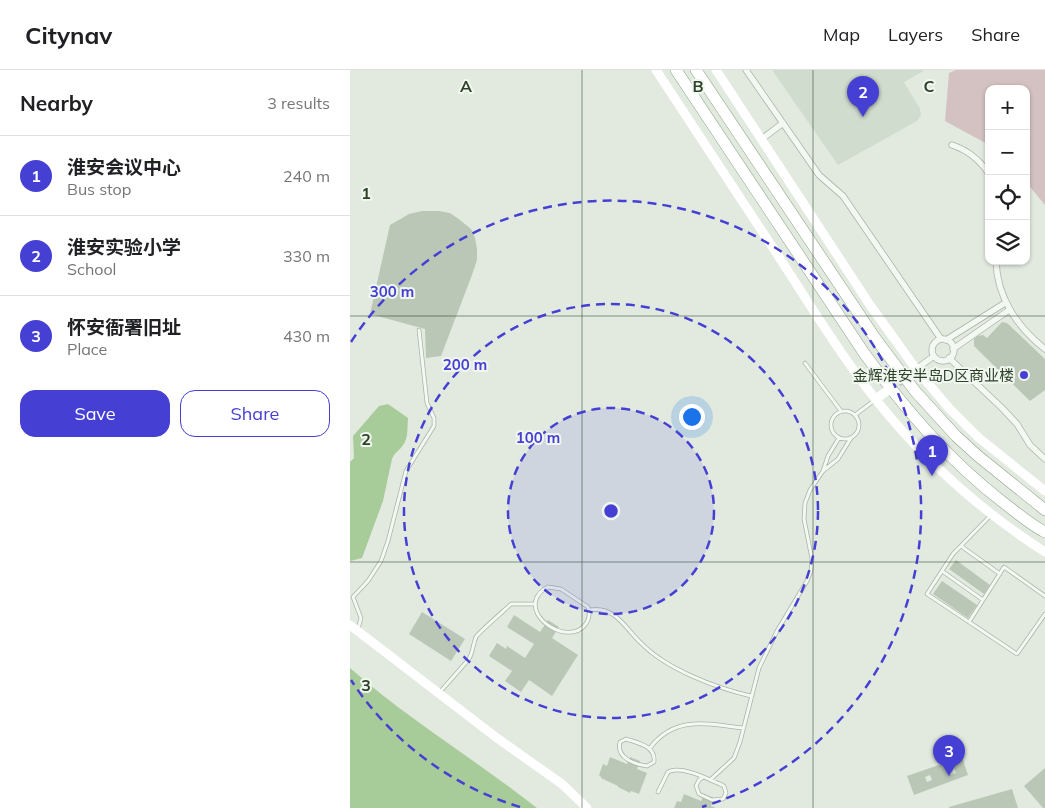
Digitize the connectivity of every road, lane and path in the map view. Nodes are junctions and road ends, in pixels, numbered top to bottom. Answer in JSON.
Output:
{"nodes":[{"id":1,"x":656,"y":70,"type":"edge"},
{"id":2,"x":676,"y":70,"type":"edge"},
{"id":3,"x":696,"y":70,"type":"edge"},
{"id":4,"x":716,"y":70,"type":"edge"},
{"id":5,"x":746,"y":70,"type":"edge"},
{"id":6,"x":783,"y":123,"type":"junction"},
{"id":7,"x":762,"y":139,"type":"junction"},
{"id":8,"x":952,"y":145,"type":"dead end"},
{"id":9,"x":985,"y":169,"type":"edge"},
{"id":10,"x":997,"y":265,"type":"edge"},
{"id":11,"x":1005,"y":303,"type":"junction"},
{"id":12,"x":1009,"y":310,"type":"junction"},
{"id":13,"x":419,"y":330,"type":"dead end"},
{"id":14,"x":944,"y":339,"type":"junction"},
{"id":15,"x":954,"y":349,"type":"junction"},
{"id":16,"x":1045,"y":349,"type":"edge"},
{"id":17,"x":934,"y":356,"type":"junction"},
{"id":18,"x":949,"y":358,"type":"junction"},
{"id":19,"x":805,"y":363,"type":"dead end"},
{"id":20,"x":913,"y":371,"type":"junction"},
{"id":21,"x":886,"y":391,"type":"tunnel mouth"},
{"id":22,"x":876,"y":399,"type":"junction"},
{"id":23,"x":841,"y":411,"type":"junction"},
{"id":24,"x":855,"y":415,"type":"junction"},
{"id":25,"x":839,"y":438,"type":"junction"},
{"id":26,"x":851,"y":438,"type":"junction"},
{"id":27,"x":1045,"y":459,"type":"edge"},
{"id":28,"x":823,"y":471,"type":"junction"},
{"id":29,"x":1045,"y":491,"type":"edge"},
{"id":30,"x":1045,"y":510,"type":"edge"},
{"id":31,"x":991,"y":515,"type":"junction"},
{"id":32,"x":1045,"y":532,"type":"edge"},
{"id":33,"x":961,"y":546,"type":"junction"},
{"id":34,"x":1045,"y":552,"type":"edge"},
{"id":35,"x":942,"y":571,"type":"junction"},
{"id":36,"x":1000,"y":574,"type":"junction"},
{"id":37,"x":1045,"y":596,"type":"edge"},
{"id":38,"x":983,"y":600,"type":"junction"},
{"id":39,"x":535,"y":604,"type":"junction"},
{"id":40,"x":589,"y":610,"type":"junction"},
{"id":41,"x":1045,"y":614,"type":"edge"},
{"id":42,"x":969,"y":622,"type":"junction"},
{"id":43,"x":350,"y":626,"type":"edge"},
{"id":44,"x":358,"y":632,"type":"junction"},
{"id":45,"x":439,"y":694,"type":"junction"},
{"id":46,"x":751,"y":696,"type":"junction"},
{"id":47,"x":744,"y":728,"type":"junction"},
{"id":48,"x":650,"y":748,"type":"junction"},
{"id":49,"x":703,"y":777,"type":"junction"},
{"id":50,"x":710,"y":780,"type":"junction"},
{"id":51,"x":658,"y":792,"type":"dead end"},
{"id":52,"x":587,"y":808,"type":"edge"}],
"edges":[{"from":1,"to":22,"type":"main road"},
{"from":2,"to":32,"type":"highway"},
{"from":3,"to":30,"type":"highway"},
{"from":4,"to":7,"type":"main road"},
{"from":5,"to":6,"type":"street"},
{"from":6,"to":7,"type":"street"},
{"from":6,"to":14,"type":"street"},
{"from":7,"to":20,"type":"main road"},
{"from":8,"to":9,"type":"street"},
{"from":10,"to":11,"type":"street"},
{"from":11,"to":12,"type":"street"},
{"from":11,"to":14,"type":"street"},
{"from":12,"to":15,"type":"street"},
{"from":12,"to":16,"type":"street"},
{"from":13,"to":44,"type":"lane"},
{"from":14,"to":15,"type":"street"},
{"from":14,"to":17,"type":"street"},
{"from":15,"to":18,"type":"street"},
{"from":17,"to":18,"type":"street"},
{"from":17,"to":20,"type":"street"},
{"from":18,"to":27,"type":"street"},
{"from":19,"to":23,"type":"lane"},
{"from":20,"to":29,"type":"main road"},
{"from":21,"to":22,"type":"main road"},
{"from":22,"to":24,"type":"lane"},
{"from":22,"to":31,"type":"main road"},
{"from":23,"to":24,"type":"lane"},
{"from":23,"to":25,"type":"lane"},
{"from":24,"to":26,"type":"lane"},
{"from":25,"to":26,"type":"lane"},
{"from":25,"to":28,"type":"lane"},
{"from":26,"to":28,"type":"lane"},
{"from":28,"to":46,"type":"lane"},
{"from":31,"to":33,"type":"lane"},
{"from":31,"to":34,"type":"main road"},
{"from":33,"to":35,"type":"lane"},
{"from":33,"to":36,"type":"lane"},
{"from":35,"to":38,"type":"lane"},
{"from":35,"to":42,"type":"lane"},
{"from":36,"to":37,"type":"lane"},
{"from":36,"to":38,"type":"lane"},
{"from":38,"to":42,"type":"lane"},
{"from":39,"to":40,"type":"lane"},
{"from":39,"to":40,"type":"lane"},
{"from":39,"to":45,"type":"lane"},
{"from":40,"to":46,"type":"lane"},
{"from":41,"to":42,"type":"lane"},
{"from":43,"to":44,"type":"main road"},
{"from":44,"to":45,"type":"main road"},
{"from":45,"to":52,"type":"main road"},
{"from":46,"to":47,"type":"lane"},
{"from":47,"to":48,"type":"lane"},
{"from":47,"to":50,"type":"lane"},
{"from":48,"to":48,"type":"lane"},
{"from":49,"to":50,"type":"lane"},
{"from":49,"to":50,"type":"lane"},
{"from":49,"to":51,"type":"lane"}]}
